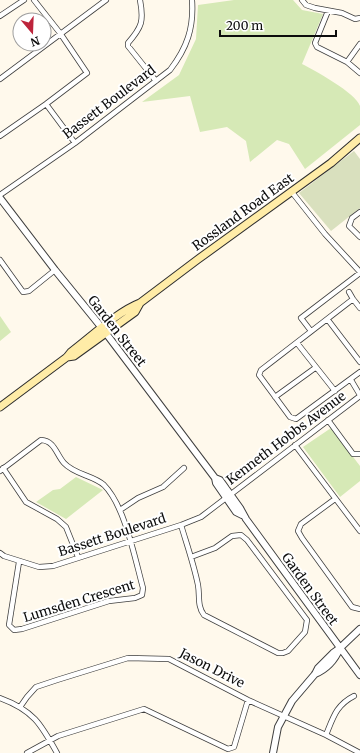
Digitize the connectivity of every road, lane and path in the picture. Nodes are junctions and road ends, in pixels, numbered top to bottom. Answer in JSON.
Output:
{"nodes":[{"id":1,"x":24,"y":0,"type":"edge"},
{"id":2,"x":34,"y":0,"type":"edge"},
{"id":3,"x":96,"y":0,"type":"edge"},
{"id":4,"x":106,"y":0,"type":"edge"},
{"id":5,"x":140,"y":0,"type":"edge"},
{"id":6,"x":194,"y":0,"type":"edge"},
{"id":7,"x":302,"y":0,"type":"edge"},
{"id":8,"x":99,"y":5,"type":"junction"},
{"id":9,"x":328,"y":11,"type":"junction"},
{"id":10,"x":0,"y":16,"type":"edge"},
{"id":11,"x":357,"y":18,"type":"edge"},
{"id":12,"x":60,"y":34,"type":"junction"},
{"id":13,"x":360,"y":44,"type":"edge"},
{"id":14,"x":347,"y":62,"type":"junction"},
{"id":15,"x":360,"y":73,"type":"edge"},
{"id":16,"x":0,"y":79,"type":"edge"},
{"id":17,"x":156,"y":81,"type":"junction"},
{"id":18,"x":46,"y":104,"type":"junction"},
{"id":19,"x":0,"y":136,"type":"edge"},
{"id":20,"x":360,"y":138,"type":"edge"},
{"id":21,"x":74,"y":143,"type":"junction"},
{"id":22,"x":291,"y":192,"type":"junction"},
{"id":23,"x":0,"y":196,"type":"edge"},
{"id":24,"x":360,"y":212,"type":"edge"},
{"id":25,"x":360,"y":237,"type":"edge"},
{"id":26,"x":0,"y":260,"type":"edge"},
{"id":27,"x":55,"y":270,"type":"junction"},
{"id":28,"x":360,"y":271,"type":"edge"},
{"id":29,"x":349,"y":292,"type":"dead end"},
{"id":30,"x":353,"y":299,"type":"junction"},
{"id":31,"x":360,"y":308,"type":"edge"},
{"id":32,"x":328,"y":320,"type":"junction"},
{"id":33,"x":104,"y":330,"type":"junction"},
{"id":34,"x":312,"y":331,"type":"junction"},
{"id":35,"x":297,"y":343,"type":"junction"},
{"id":36,"x":360,"y":362,"type":"edge"},
{"id":37,"x":316,"y":368,"type":"junction"},
{"id":38,"x":360,"y":372,"type":"edge"},
{"id":39,"x":351,"y":380,"type":"junction"},
{"id":40,"x":335,"y":391,"type":"junction"},
{"id":41,"x":360,"y":396,"type":"edge"},
{"id":42,"x":275,"y":397,"type":"junction"},
{"id":43,"x":0,"y":406,"type":"edge"},
{"id":44,"x":328,"y":420,"type":"junction"},
{"id":45,"x":295,"y":445,"type":"junction"},
{"id":46,"x":360,"y":454,"type":"edge"},
{"id":47,"x":184,"y":468,"type":"dead end"},
{"id":48,"x":2,"y":469,"type":"edge"},
{"id":49,"x":228,"y":496,"type":"junction"},
{"id":50,"x":335,"y":499,"type":"junction"},
{"id":51,"x":120,"y":510,"type":"junction"},
{"id":52,"x":181,"y":525,"type":"junction"},
{"id":53,"x":360,"y":531,"type":"edge"},
{"id":54,"x":130,"y":541,"type":"junction"},
{"id":55,"x":0,"y":553,"type":"edge"},
{"id":56,"x":78,"y":557,"type":"junction"},
{"id":57,"x":191,"y":557,"type":"junction"},
{"id":58,"x":19,"y":562,"type":"junction"},
{"id":59,"x":360,"y":609,"type":"edge"},
{"id":60,"x":360,"y":629,"type":"edge"},
{"id":61,"x":340,"y":648,"type":"junction"},
{"id":62,"x":360,"y":675,"type":"edge"},
{"id":63,"x":354,"y":696,"type":"dead end"},
{"id":64,"x":0,"y":698,"type":"edge"},
{"id":65,"x":248,"y":700,"type":"junction"},
{"id":66,"x":20,"y":707,"type":"junction"},
{"id":67,"x":283,"y":716,"type":"junction"},
{"id":68,"x":326,"y":735,"type":"junction"},
{"id":69,"x":50,"y":740,"type":"junction"},
{"id":70,"x":27,"y":753,"type":"edge"},
{"id":71,"x":57,"y":753,"type":"edge"},
{"id":72,"x":273,"y":753,"type":"edge"},
{"id":73,"x":360,"y":753,"type":"edge"}],
"edges":[{"from":1,"to":10,"type":"street"},
{"from":2,"to":12,"type":"street"},
{"from":3,"to":8,"type":"street"},
{"from":4,"to":8,"type":"street"},
{"from":5,"to":17,"type":"street"},
{"from":6,"to":17,"type":"street","name":"Bassett Boulevard"},
{"from":7,"to":9,"type":"street"},
{"from":8,"to":12,"type":"street"},
{"from":9,"to":11,"type":"street"},
{"from":9,"to":14,"type":"street"},
{"from":12,"to":16,"type":"street"},
{"from":12,"to":18,"type":"street"},
{"from":13,"to":14,"type":"street"},
{"from":14,"to":15,"type":"street"},
{"from":17,"to":21,"type":"street","name":"Bassett Boulevard"},
{"from":18,"to":19,"type":"street"},
{"from":18,"to":21,"type":"street"},
{"from":20,"to":22,"type":"main road","name":"Rossland Road East"},
{"from":21,"to":23,"type":"street","name":"Bassett Boulevard"},
{"from":22,"to":28,"type":"street"},
{"from":22,"to":33,"type":"main road","name":"Rossland Road East"},
{"from":23,"to":27,"type":"street","name":"Garden Street"},
{"from":24,"to":25,"type":"street"},
{"from":26,"to":27,"type":"street"},
{"from":27,"to":33,"type":"street","name":"Garden Street"},
{"from":28,"to":34,"type":"street"},
{"from":29,"to":30,"type":"street"},
{"from":30,"to":31,"type":"street"},
{"from":30,"to":32,"type":"street"},
{"from":32,"to":34,"type":"street"},
{"from":32,"to":36,"type":"street"},
{"from":33,"to":43,"type":"main road","name":"Rossland Road East"},
{"from":33,"to":49,"type":"street","name":"Garden Street"},
{"from":34,"to":35,"type":"street"},
{"from":35,"to":37,"type":"street"},
{"from":35,"to":42,"type":"street"},
{"from":37,"to":40,"type":"street"},
{"from":37,"to":42,"type":"street"},
{"from":38,"to":39,"type":"street"},
{"from":39,"to":40,"type":"street"},
{"from":39,"to":41,"type":"street"},
{"from":40,"to":42,"type":"street"},
{"from":41,"to":44,"type":"street","name":"Kenneth Hobbs Avenue"},
{"from":44,"to":45,"type":"street","name":"Kenneth Hobbs Avenue"},
{"from":44,"to":46,"type":"street"},
{"from":45,"to":49,"type":"street","name":"Kenneth Hobbs Avenue"},
{"from":45,"to":50,"type":"street"},
{"from":47,"to":51,"type":"street"},
{"from":48,"to":51,"type":"street"},
{"from":48,"to":56,"type":"street"},
{"from":49,"to":52,"type":"street","name":"Bassett Boulevard"},
{"from":49,"to":61,"type":"street","name":"Garden Street"},
{"from":50,"to":53,"type":"street"},
{"from":50,"to":59,"type":"street"},
{"from":51,"to":54,"type":"street"},
{"from":52,"to":54,"type":"street","name":"Bassett Boulevard"},
{"from":52,"to":57,"type":"street"},
{"from":54,"to":56,"type":"street","name":"Bassett Boulevard"},
{"from":54,"to":58,"type":"street","name":"Lumsden Crescent"},
{"from":55,"to":58,"type":"street","name":"Bassett Boulevard"},
{"from":56,"to":58,"type":"street","name":"Bassett Boulevard"},
{"from":57,"to":57,"type":"street"},
{"from":60,"to":61,"type":"street"},
{"from":61,"to":62,"type":"street","name":"Garden Street"},
{"from":61,"to":67,"type":"street"},
{"from":63,"to":68,"type":"street"},
{"from":64,"to":66,"type":"street"},
{"from":65,"to":66,"type":"street","name":"Jason Drive"},
{"from":65,"to":67,"type":"street","name":"Jason Drive"},
{"from":65,"to":69,"type":"street"},
{"from":66,"to":69,"type":"street"},
{"from":67,"to":68,"type":"street","name":"Jason Drive"},
{"from":67,"to":72,"type":"street"},
{"from":68,"to":73,"type":"street","name":"Jason Drive"},
{"from":69,"to":70,"type":"street"},
{"from":69,"to":71,"type":"street"}]}
